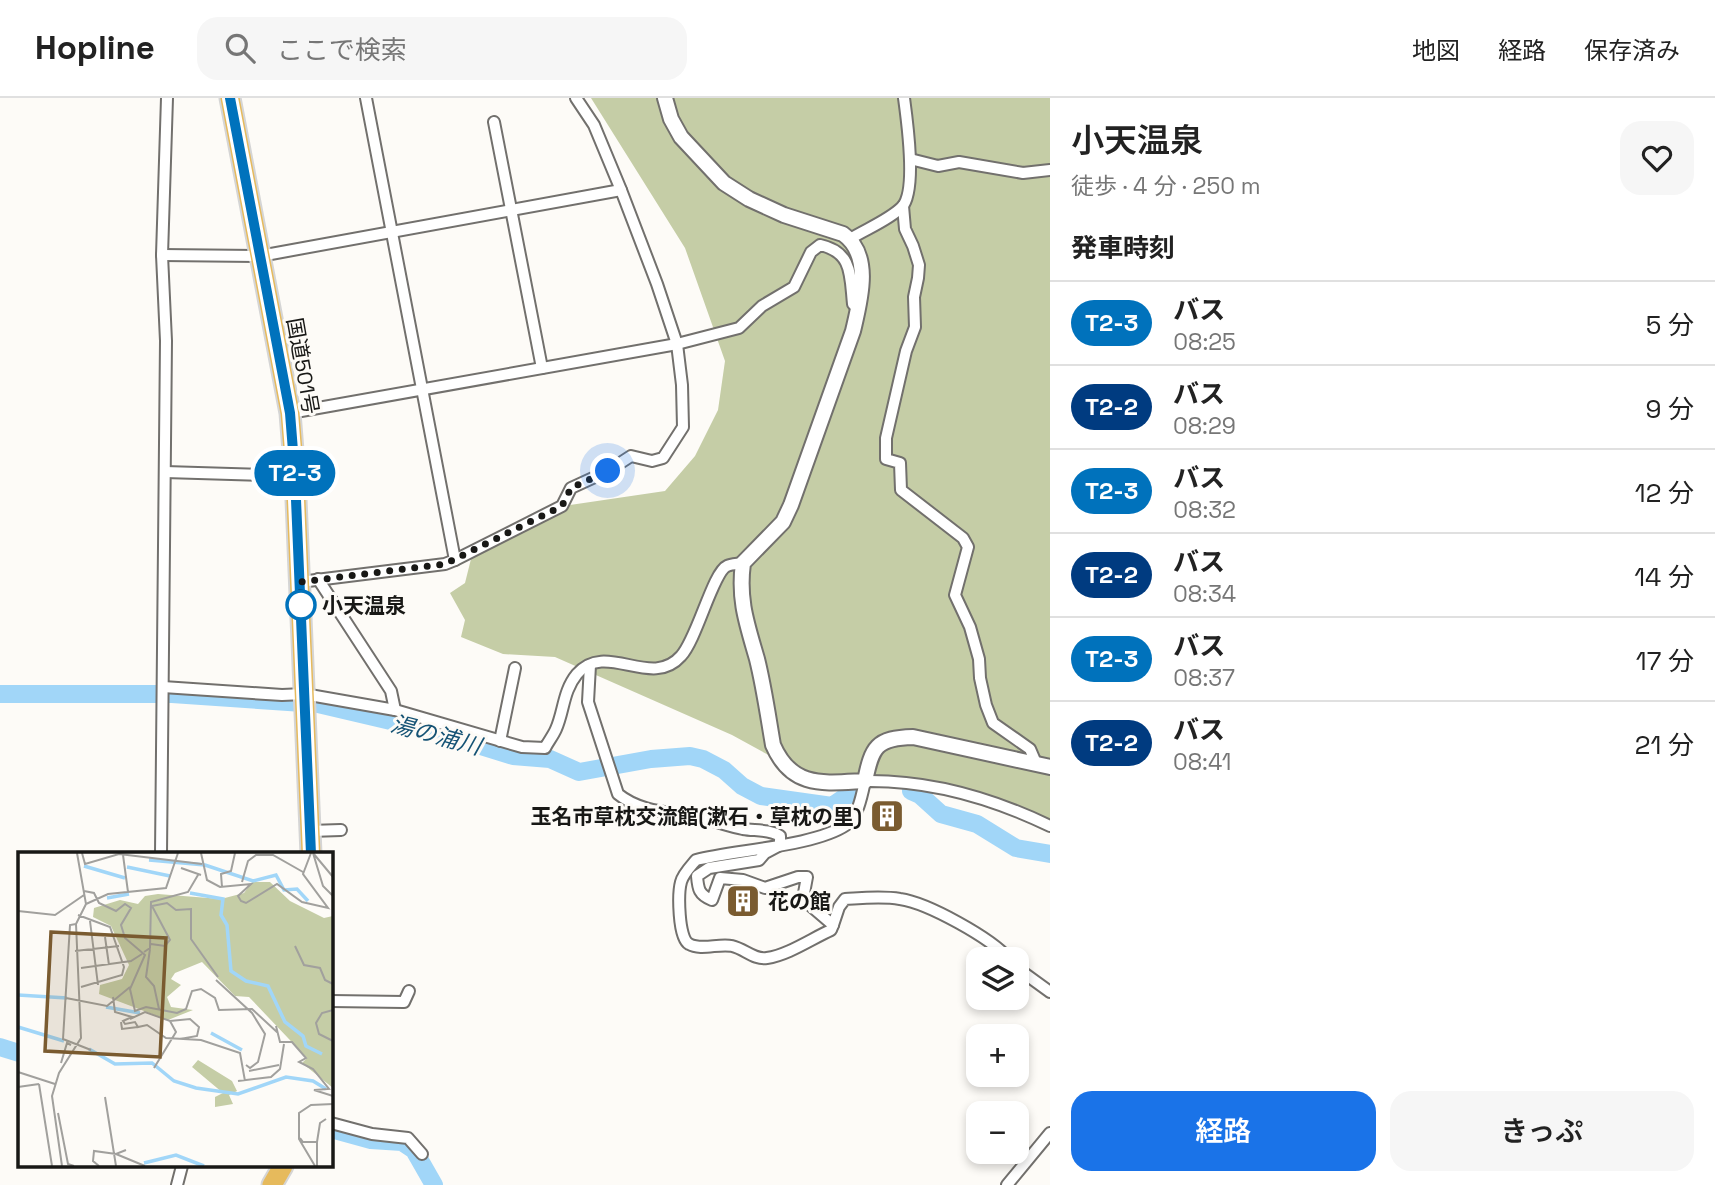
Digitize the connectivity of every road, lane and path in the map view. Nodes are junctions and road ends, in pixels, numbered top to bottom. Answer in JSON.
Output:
{"nodes":[{"id":1,"x":167,"y":98,"type":"edge"},
{"id":2,"x":230,"y":98,"type":"edge"},
{"id":3,"x":366,"y":98,"type":"edge"},
{"id":4,"x":576,"y":98,"type":"edge"},
{"id":5,"x":665,"y":98,"type":"edge"},
{"id":6,"x":904,"y":98,"type":"edge"},
{"id":7,"x":494,"y":122,"type":"dead end"},
{"id":8,"x":910,"y":159,"type":"junction"},
{"id":9,"x":1050,"y":170,"type":"edge"},
{"id":10,"x":621,"y":190,"type":"junction"},
{"id":11,"x":903,"y":206,"type":"junction"},
{"id":12,"x":511,"y":211,"type":"junction"},
{"id":13,"x":393,"y":233,"type":"junction"},
{"id":14,"x":850,"y":239,"type":"junction"},
{"id":15,"x":162,"y":255,"type":"junction"},
{"id":16,"x":260,"y":256,"type":"junction"},
{"id":17,"x":858,"y":309,"type":"junction"},
{"id":18,"x":677,"y":344,"type":"junction"},
{"id":19,"x":542,"y":368,"type":"junction"},
{"id":20,"x":422,"y":390,"type":"junction"},
{"id":21,"x":290,"y":413,"type":"junction"},
{"id":22,"x":164,"y":472,"type":"junction"},
{"id":23,"x":295,"y":476,"type":"junction"},
{"id":24,"x":455,"y":560,"type":"junction"},
{"id":25,"x":743,"y":563,"type":"junction"},
{"id":26,"x":309,"y":580,"type":"junction"},
{"id":27,"x":590,"y":665,"type":"junction"},
{"id":28,"x":515,"y":668,"type":"dead end"},
{"id":29,"x":162,"y":693,"type":"junction"},
{"id":30,"x":304,"y":699,"type":"junction"},
{"id":31,"x":395,"y":710,"type":"junction"},
{"id":32,"x":500,"y":741,"type":"junction"},
{"id":33,"x":1043,"y":765,"type":"edge"},
{"id":34,"x":865,"y":781,"type":"junction"},
{"id":35,"x":1050,"y":826,"type":"edge"},
{"id":36,"x":341,"y":830,"type":"dead end"},
{"id":37,"x":310,"y":831,"type":"junction"},
{"id":38,"x":780,"y":845,"type":"junction"},
{"id":39,"x":161,"y":852,"type":"edge"},
{"id":40,"x":311,"y":852,"type":"edge"},
{"id":41,"x":833,"y":925,"type":"junction"},
{"id":42,"x":998,"y":947,"type":"edge"},
{"id":43,"x":1029,"y":977,"type":"edge"},
{"id":44,"x":408,"y":991,"type":"dead end"},
{"id":45,"x":1050,"y":992,"type":"edge"},
{"id":46,"x":332,"y":1001,"type":"edge"},
{"id":47,"x":332,"y":1124,"type":"edge"},
{"id":48,"x":1050,"y":1133,"type":"edge"},
{"id":49,"x":422,"y":1154,"type":"dead end"},
{"id":50,"x":181,"y":1168,"type":"edge"},
{"id":51,"x":177,"y":1185,"type":"edge"},
{"id":52,"x":1007,"y":1185,"type":"edge"}],
"edges":[{"from":1,"to":15,"type":"street"},
{"from":2,"to":16,"type":"highway","name":"国道501号"},
{"from":3,"to":13,"type":"street"},
{"from":4,"to":10,"type":"street"},
{"from":5,"to":14,"type":"street"},
{"from":6,"to":8,"type":"street"},
{"from":7,"to":12,"type":"street"},
{"from":8,"to":9,"type":"street"},
{"from":8,"to":11,"type":"street"},
{"from":10,"to":12,"type":"street"},
{"from":10,"to":18,"type":"street"},
{"from":11,"to":14,"type":"street"},
{"from":11,"to":33,"type":"street"},
{"from":12,"to":13,"type":"street"},
{"from":12,"to":19,"type":"street"},
{"from":13,"to":16,"type":"street"},
{"from":13,"to":20,"type":"street"},
{"from":14,"to":17,"type":"street"},
{"from":15,"to":16,"type":"street"},
{"from":15,"to":22,"type":"street"},
{"from":16,"to":21,"type":"highway","name":"国道501号"},
{"from":17,"to":18,"type":"street"},
{"from":17,"to":25,"type":"street"},
{"from":18,"to":19,"type":"street"},
{"from":18,"to":24,"type":"street"},
{"from":19,"to":20,"type":"street"},
{"from":20,"to":21,"type":"street"},
{"from":20,"to":24,"type":"street"},
{"from":21,"to":23,"type":"highway","name":"国道501号"},
{"from":22,"to":23,"type":"street"},
{"from":22,"to":29,"type":"street"},
{"from":23,"to":26,"type":"highway","name":"国道501号"},
{"from":24,"to":26,"type":"street"},
{"from":25,"to":27,"type":"street"},
{"from":25,"to":34,"type":"street"},
{"from":26,"to":30,"type":"highway","name":"国道501号"},
{"from":26,"to":31,"type":"street"},
{"from":27,"to":32,"type":"street"},
{"from":27,"to":38,"type":"street"},
{"from":28,"to":32,"type":"street"},
{"from":29,"to":30,"type":"street"},
{"from":29,"to":39,"type":"street"},
{"from":30,"to":31,"type":"street"},
{"from":30,"to":37,"type":"highway","name":"国道501号"},
{"from":31,"to":32,"type":"street"},
{"from":33,"to":34,"type":"street"},
{"from":34,"to":35,"type":"street"},
{"from":34,"to":38,"type":"street"},
{"from":36,"to":37,"type":"street"},
{"from":37,"to":40,"type":"highway","name":"国道501号"},
{"from":38,"to":41,"type":"street"},
{"from":38,"to":41,"type":"street"},
{"from":41,"to":42,"type":"street"},
{"from":43,"to":45,"type":"street"},
{"from":44,"to":46,"type":"street"},
{"from":47,"to":49,"type":"street"},
{"from":48,"to":52,"type":"street"},
{"from":50,"to":51,"type":"street"}]}
